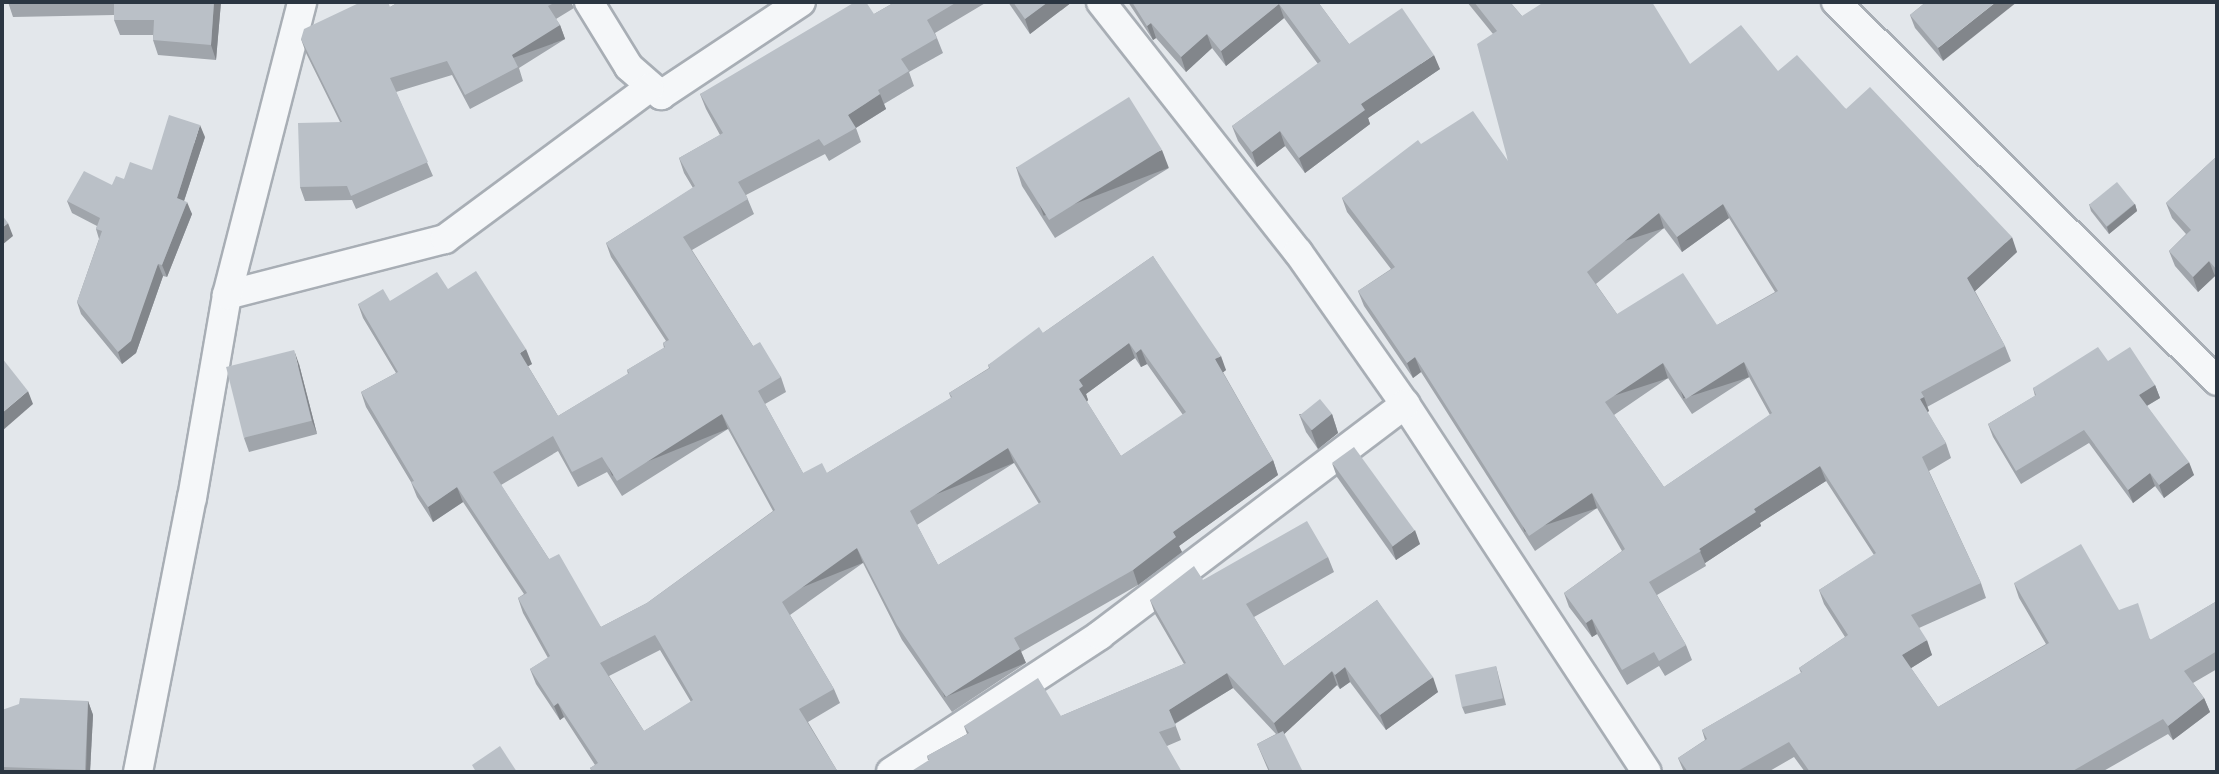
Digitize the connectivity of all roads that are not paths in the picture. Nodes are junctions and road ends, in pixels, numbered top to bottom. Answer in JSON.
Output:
{"nodes":[{"id":1,"x":302,"y":2,"type":"edge"},
{"id":2,"x":589,"y":2,"type":"edge"},
{"id":3,"x":801,"y":2,"type":"edge"},
{"id":4,"x":1101,"y":2,"type":"edge"},
{"id":5,"x":1836,"y":2,"type":"edge"},
{"id":6,"x":649,"y":88,"type":"junction"},
{"id":7,"x":227,"y":295,"type":"junction"},
{"id":8,"x":2217,"y":381,"type":"edge"},
{"id":9,"x":1405,"y":404,"type":"junction"},
{"id":10,"x":138,"y":772,"type":"edge"},
{"id":11,"x":891,"y":772,"type":"edge"},
{"id":12,"x":1647,"y":772,"type":"edge"}],
"edges":[{"from":1,"to":7,"type":"street"},
{"from":2,"to":6,"type":"street"},
{"from":3,"to":6,"type":"street"},
{"from":4,"to":9,"type":"street"},
{"from":5,"to":8,"type":"street"},
{"from":6,"to":7,"type":"street"},
{"from":7,"to":10,"type":"street"},
{"from":9,"to":11,"type":"street"},
{"from":9,"to":12,"type":"street"}]}
